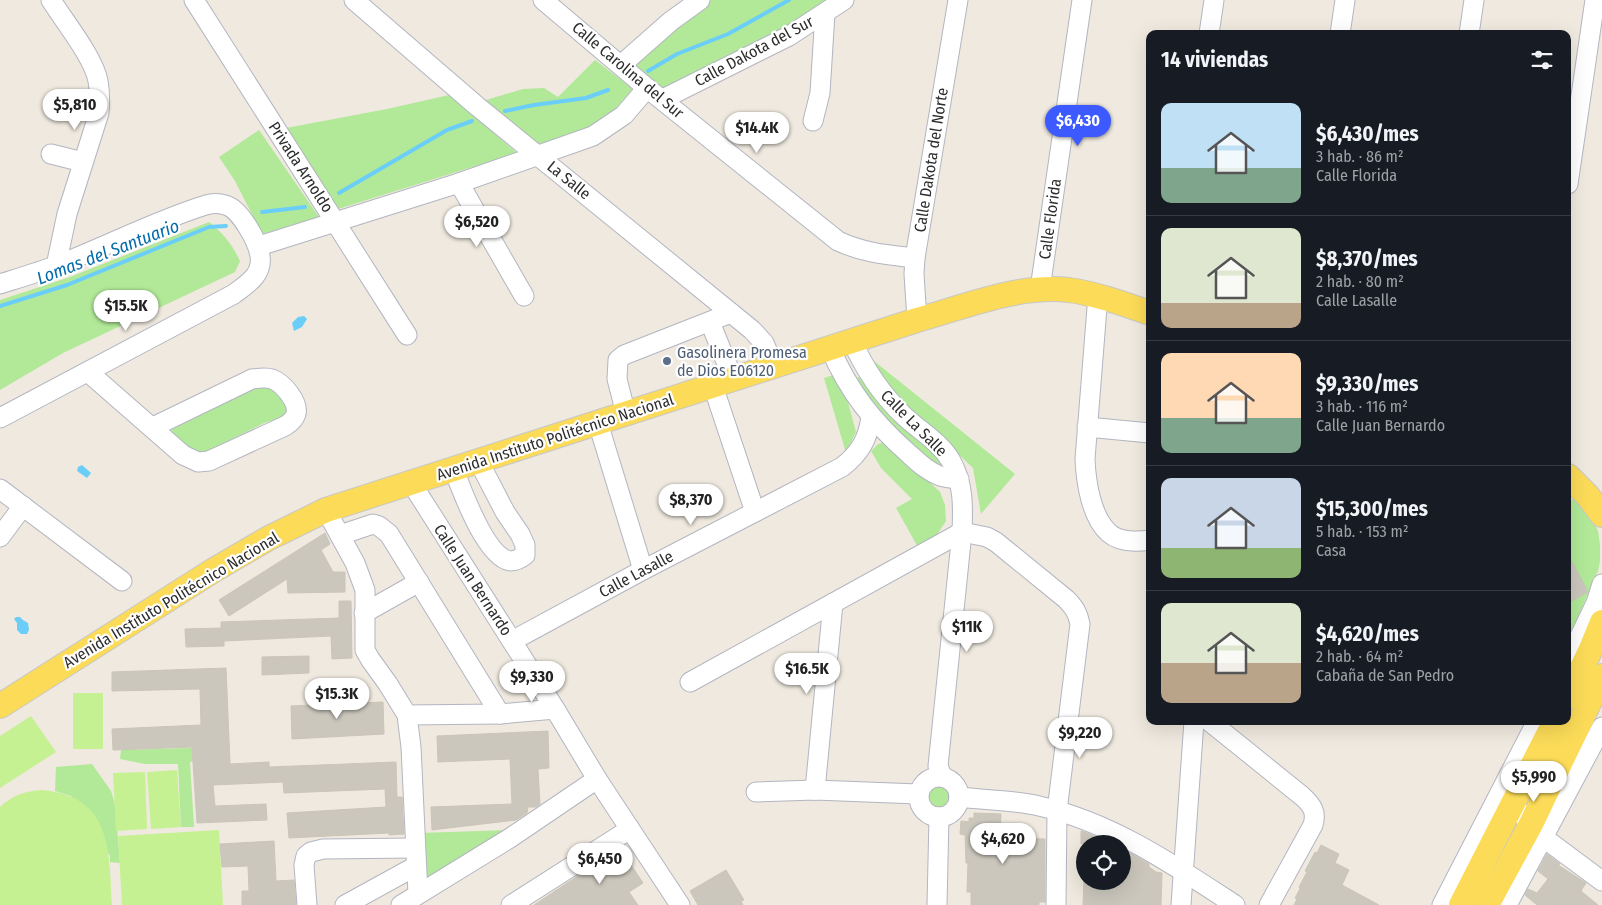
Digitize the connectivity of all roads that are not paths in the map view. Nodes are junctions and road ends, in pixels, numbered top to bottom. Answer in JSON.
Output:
{"nodes":[{"id":1,"x":51,"y":0,"type":"edge"},
{"id":2,"x":194,"y":0,"type":"edge"},
{"id":3,"x":354,"y":0,"type":"edge"},
{"id":4,"x":543,"y":0,"type":"edge"},
{"id":5,"x":700,"y":0,"type":"edge"},
{"id":6,"x":844,"y":0,"type":"edge"},
{"id":7,"x":958,"y":0,"type":"edge"},
{"id":8,"x":1082,"y":0,"type":"edge"},
{"id":9,"x":1214,"y":0,"type":"edge"},
{"id":10,"x":1345,"y":0,"type":"edge"},
{"id":11,"x":1474,"y":0,"type":"edge"},
{"id":12,"x":1595,"y":0,"type":"edge"},
{"id":13,"x":825,"y":13,"type":"junction"},
{"id":14,"x":1210,"y":30,"type":"edge"},
{"id":15,"x":1341,"y":30,"type":"edge"},
{"id":16,"x":1470,"y":30,"type":"edge"},
{"id":17,"x":621,"y":65,"type":"junction"},
{"id":18,"x":655,"y":94,"type":"junction"},
{"id":19,"x":813,"y":121,"type":"dead end"},
{"id":20,"x":1571,"y":128,"type":"edge"},
{"id":21,"x":51,"y":154,"type":"dead end"},
{"id":22,"x":539,"y":156,"type":"junction"},
{"id":23,"x":83,"y":162,"type":"junction"},
{"id":24,"x":459,"y":183,"type":"junction"},
{"id":25,"x":336,"y":222,"type":"junction"},
{"id":26,"x":259,"y":246,"type":"junction"},
{"id":27,"x":916,"y":258,"type":"junction"},
{"id":28,"x":56,"y":266,"type":"junction"},
{"id":29,"x":0,"y":284,"type":"edge"},
{"id":30,"x":1040,"y":290,"type":"junction"},
{"id":31,"x":524,"y":296,"type":"dead end"},
{"id":32,"x":1098,"y":296,"type":"junction"},
{"id":33,"x":1146,"y":312,"type":"edge"},
{"id":34,"x":731,"y":313,"type":"junction"},
{"id":35,"x":917,"y":320,"type":"junction"},
{"id":36,"x":710,"y":322,"type":"junction"},
{"id":37,"x":407,"y":335,"type":"dead end"},
{"id":38,"x":841,"y":345,"type":"junction"},
{"id":39,"x":774,"y":366,"type":"junction"},
{"id":40,"x":88,"y":372,"type":"junction"},
{"id":41,"x":723,"y":383,"type":"junction"},
{"id":42,"x":626,"y":414,"type":"junction"},
{"id":43,"x":871,"y":417,"type":"junction"},
{"id":44,"x":0,"y":418,"type":"edge"},
{"id":45,"x":598,"y":423,"type":"junction"},
{"id":46,"x":912,"y":423,"type":"junction"},
{"id":47,"x":153,"y":427,"type":"junction"},
{"id":48,"x":1087,"y":427,"type":"junction"},
{"id":49,"x":1146,"y":433,"type":"edge"},
{"id":50,"x":894,"y":442,"type":"junction"},
{"id":51,"x":862,"y":447,"type":"joint"},
{"id":52,"x":479,"y":462,"type":"junction"},
{"id":53,"x":454,"y":470,"type":"junction"},
{"id":54,"x":959,"y":479,"type":"junction"},
{"id":55,"x":1571,"y":479,"type":"edge"},
{"id":56,"x":1571,"y":481,"type":"edge"},
{"id":57,"x":412,"y":484,"type":"junction"},
{"id":58,"x":1602,"y":484,"type":"edge"},
{"id":59,"x":0,"y":489,"type":"edge"},
{"id":60,"x":23,"y":506,"type":"junction"},
{"id":61,"x":326,"y":510,"type":"junction"},
{"id":62,"x":754,"y":512,"type":"junction"},
{"id":63,"x":1602,"y":515,"type":"edge"},
{"id":64,"x":962,"y":532,"type":"junction"},
{"id":65,"x":340,"y":535,"type":"junction"},
{"id":66,"x":0,"y":537,"type":"edge"},
{"id":67,"x":1146,"y":540,"type":"edge"},
{"id":68,"x":643,"y":570,"type":"junction"},
{"id":69,"x":122,"y":581,"type":"dead end"},
{"id":70,"x":419,"y":582,"type":"junction"},
{"id":71,"x":1602,"y":584,"type":"edge"},
{"id":72,"x":833,"y":603,"type":"junction"},
{"id":73,"x":364,"y":613,"type":"junction"},
{"id":74,"x":1602,"y":622,"type":"edge"},
{"id":75,"x":512,"y":641,"type":"junction"},
{"id":76,"x":1571,"y":656,"type":"edge"},
{"id":77,"x":1602,"y":676,"type":"edge"},
{"id":78,"x":690,"y":682,"type":"dead end"},
{"id":79,"x":1571,"y":691,"type":"edge"},
{"id":80,"x":0,"y":706,"type":"edge"},
{"id":81,"x":555,"y":709,"type":"junction"},
{"id":82,"x":500,"y":714,"type":"junction"},
{"id":83,"x":407,"y":715,"type":"junction"},
{"id":84,"x":1194,"y":725,"type":"edge"},
{"id":85,"x":1215,"y":725,"type":"edge"},
{"id":86,"x":1535,"y":725,"type":"edge"},
{"id":87,"x":1554,"y":725,"type":"edge"},
{"id":88,"x":1602,"y":727,"type":"edge"},
{"id":89,"x":942,"y":776,"type":"junction"},
{"id":90,"x":597,"y":779,"type":"junction"},
{"id":91,"x":815,"y":790,"type":"junction"},
{"id":92,"x":756,"y":792,"type":"dead end"},
{"id":93,"x":918,"y":794,"type":"junction"},
{"id":94,"x":959,"y":797,"type":"junction"},
{"id":95,"x":1513,"y":805,"type":"junction"},
{"id":96,"x":1057,"y":811,"type":"junction"},
{"id":97,"x":939,"y":817,"type":"junction"},
{"id":98,"x":630,"y":829,"type":"junction"},
{"id":99,"x":1537,"y":831,"type":"junction"},
{"id":100,"x":416,"y":857,"type":"junction"},
{"id":101,"x":1182,"y":870,"type":"junction"},
{"id":102,"x":1601,"y":877,"type":"edge"},
{"id":103,"x":418,"y":894,"type":"junction"},
{"id":104,"x":307,"y":905,"type":"edge"},
{"id":105,"x":345,"y":905,"type":"edge"},
{"id":106,"x":402,"y":905,"type":"edge"},
{"id":107,"x":511,"y":905,"type":"edge"},
{"id":108,"x":680,"y":905,"type":"edge"},
{"id":109,"x":938,"y":905,"type":"edge"},
{"id":110,"x":1056,"y":905,"type":"edge"},
{"id":111,"x":1181,"y":905,"type":"edge"},
{"id":112,"x":1235,"y":905,"type":"edge"},
{"id":113,"x":1269,"y":905,"type":"edge"},
{"id":114,"x":1442,"y":905,"type":"edge"},
{"id":115,"x":1461,"y":905,"type":"edge"},
{"id":116,"x":1488,"y":905,"type":"edge"},
{"id":117,"x":1507,"y":905,"type":"edge"}],
"edges":[{"from":1,"to":23,"type":"street"},
{"from":2,"to":25,"type":"street","name":"Privada Arnoldo"},
{"from":3,"to":22,"type":"street","name":"La Salle"},
{"from":4,"to":17,"type":"street","name":"Calle Carolina del Sur"},
{"from":5,"to":17,"type":"street"},
{"from":6,"to":13,"type":"street","name":"Calle Dakota del Sur"},
{"from":7,"to":27,"type":"street","name":"Calle Dakota del Norte"},
{"from":8,"to":30,"type":"street","name":"Calle Florida"},
{"from":9,"to":14,"type":"street"},
{"from":10,"to":15,"type":"street"},
{"from":11,"to":16,"type":"street"},
{"from":12,"to":20,"type":"street"},
{"from":13,"to":18,"type":"street","name":"Calle Dakota del Sur"},
{"from":13,"to":19,"type":"street"},
{"from":17,"to":18,"type":"street","name":"Calle Carolina del Sur"},
{"from":18,"to":22,"type":"street"},
{"from":18,"to":27,"type":"street","name":"Calle Carolina del Sur"},
{"from":21,"to":23,"type":"street"},
{"from":22,"to":24,"type":"street"},
{"from":22,"to":34,"type":"street","name":"La Salle"},
{"from":23,"to":28,"type":"street"},
{"from":24,"to":25,"type":"street"},
{"from":24,"to":31,"type":"street"},
{"from":25,"to":26,"type":"street"},
{"from":25,"to":37,"type":"street","name":"Privada Arnoldo"},
{"from":26,"to":28,"type":"street"},
{"from":26,"to":40,"type":"street"},
{"from":27,"to":35,"type":"street","name":"Calle Dakota del Norte"},
{"from":28,"to":29,"type":"street"},
{"from":30,"to":32,"type":"main road","name":"Avenida Instituto Politécnico Nacional"},
{"from":30,"to":35,"type":"main road","name":"Avenida Instituto Politécnico Nacional"},
{"from":32,"to":33,"type":"main road","name":"Avenida Instituto Politécnico Nacional"},
{"from":32,"to":48,"type":"street"},
{"from":34,"to":36,"type":"street"},
{"from":34,"to":39,"type":"street","name":"La Salle"},
{"from":35,"to":38,"type":"main road","name":"Avenida Instituto Politécnico Nacional"},
{"from":36,"to":41,"type":"street"},
{"from":36,"to":42,"type":"street"},
{"from":38,"to":39,"type":"main road","name":"Avenida Instituto Politécnico Nacional"},
{"from":38,"to":43,"type":"street","name":"Calle La Salle"},
{"from":38,"to":46,"type":"street","name":"Calle La Salle"},
{"from":39,"to":41,"type":"main road","name":"Avenida Instituto Politécnico Nacional"},
{"from":40,"to":44,"type":"street"},
{"from":40,"to":47,"type":"street"},
{"from":41,"to":42,"type":"main road","name":"Avenida Instituto Politécnico Nacional"},
{"from":41,"to":62,"type":"street"},
{"from":42,"to":45,"type":"main road","name":"Avenida Instituto Politécnico Nacional"},
{"from":43,"to":50,"type":"street","name":"Calle La Salle"},
{"from":43,"to":51,"type":"street","name":"Calle La Salle"},
{"from":45,"to":52,"type":"main road","name":"Avenida Instituto Politécnico Nacional"},
{"from":45,"to":68,"type":"street"},
{"from":46,"to":50,"type":"street"},
{"from":46,"to":54,"type":"street","name":"Calle La Salle"},
{"from":47,"to":47,"type":"street"},
{"from":48,"to":49,"type":"street"},
{"from":48,"to":67,"type":"street"},
{"from":50,"to":54,"type":"street","name":"Calle La Salle"},
{"from":51,"to":62,"type":"street","name":"Calle Lasalle"},
{"from":52,"to":53,"type":"main road","name":"Avenida Instituto Politécnico Nacional"},
{"from":52,"to":53,"type":"street"},
{"from":53,"to":57,"type":"main road","name":"Avenida Instituto Politécnico Nacional"},
{"from":54,"to":64,"type":"street","name":"Calle La Salle"},
{"from":55,"to":58,"type":"main road"},
{"from":56,"to":63,"type":"main road"},
{"from":57,"to":61,"type":"main road","name":"Avenida Instituto Politécnico Nacional"},
{"from":57,"to":75,"type":"street","name":"Calle Juan Bernardo"},
{"from":59,"to":60,"type":"street"},
{"from":60,"to":66,"type":"street"},
{"from":60,"to":69,"type":"street"},
{"from":61,"to":65,"type":"street"},
{"from":61,"to":80,"type":"main road","name":"Avenida Instituto Politécnico Nacional"},
{"from":62,"to":68,"type":"street","name":"Calle Lasalle"},
{"from":64,"to":72,"type":"street"},
{"from":64,"to":89,"type":"street","name":"Calle La Salle"},
{"from":64,"to":96,"type":"street"},
{"from":65,"to":70,"type":"street"},
{"from":65,"to":73,"type":"street"},
{"from":68,"to":75,"type":"street","name":"Calle Lasalle"},
{"from":70,"to":73,"type":"street"},
{"from":70,"to":82,"type":"street"},
{"from":71,"to":76,"type":"street"},
{"from":72,"to":78,"type":"street"},
{"from":72,"to":91,"type":"street"},
{"from":73,"to":83,"type":"street"},
{"from":74,"to":79,"type":"main road"},
{"from":75,"to":81,"type":"street","name":"Calle Juan Bernardo"},
{"from":77,"to":99,"type":"main road"},
{"from":81,"to":82,"type":"street"},
{"from":81,"to":90,"type":"street","name":"Calle Juan Bernardo"},
{"from":82,"to":83,"type":"street"},
{"from":83,"to":100,"type":"street"},
{"from":84,"to":101,"type":"street"},
{"from":85,"to":113,"type":"street"},
{"from":86,"to":114,"type":"street"},
{"from":87,"to":95,"type":"main road"},
{"from":88,"to":99,"type":"street"},
{"from":89,"to":93,"type":"street"},
{"from":89,"to":94,"type":"street"},
{"from":90,"to":98,"type":"street","name":"Calle Juan Bernardo"},
{"from":90,"to":103,"type":"street"},
{"from":91,"to":92,"type":"street"},
{"from":91,"to":93,"type":"street"},
{"from":93,"to":97,"type":"street"},
{"from":94,"to":96,"type":"street"},
{"from":94,"to":97,"type":"street"},
{"from":95,"to":99,"type":"street"},
{"from":95,"to":115,"type":"main road"},
{"from":96,"to":101,"type":"street"},
{"from":96,"to":110,"type":"street"},
{"from":97,"to":109,"type":"street"},
{"from":98,"to":107,"type":"street"},
{"from":98,"to":108,"type":"street","name":"Calle Juan Bernardo"},
{"from":99,"to":102,"type":"street"},
{"from":99,"to":116,"type":"main road"},
{"from":99,"to":117,"type":"street"},
{"from":100,"to":103,"type":"street"},
{"from":100,"to":104,"type":"street"},
{"from":100,"to":105,"type":"street"},
{"from":101,"to":111,"type":"street"},
{"from":101,"to":112,"type":"street"},
{"from":103,"to":106,"type":"street"}]}
